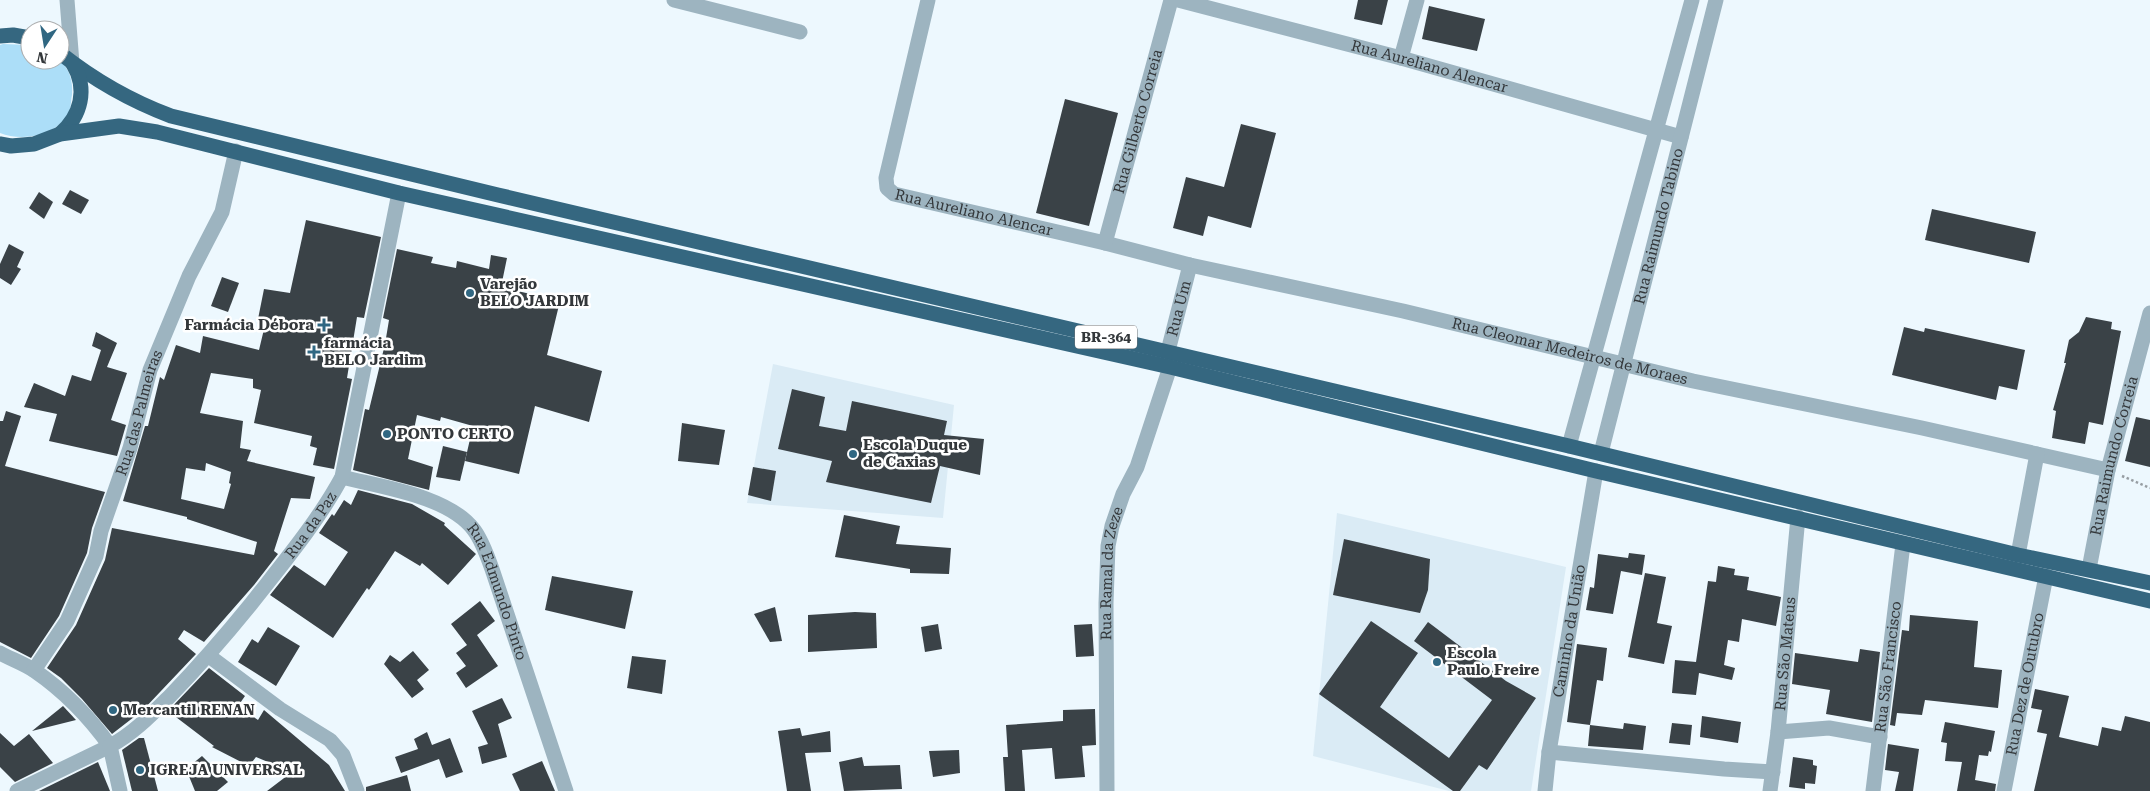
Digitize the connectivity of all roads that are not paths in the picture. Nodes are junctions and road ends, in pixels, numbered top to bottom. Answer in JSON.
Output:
{"nodes":[{"id":1,"x":66,"y":0,"type":"edge"},
{"id":2,"x":674,"y":0,"type":"edge"},
{"id":3,"x":928,"y":0,"type":"edge"},
{"id":4,"x":1171,"y":0,"type":"edge"},
{"id":5,"x":1178,"y":0,"type":"edge"},
{"id":6,"x":1417,"y":0,"type":"edge"},
{"id":7,"x":1692,"y":0,"type":"edge"},
{"id":8,"x":1716,"y":0,"type":"edge"},
{"id":9,"x":800,"y":32,"type":"dead end"},
{"id":10,"x":0,"y":36,"type":"edge"},
{"id":11,"x":20,"y":36,"type":"edge"},
{"id":12,"x":1401,"y":58,"type":"junction"},
{"id":13,"x":72,"y":63,"type":"junction"},
{"id":14,"x":1656,"y":131,"type":"junction"},
{"id":15,"x":60,"y":134,"type":"junction"},
{"id":16,"x":1681,"y":137,"type":"junction"},
{"id":17,"x":0,"y":144,"type":"edge"},
{"id":18,"x":236,"y":151,"type":"junction"},
{"id":19,"x":399,"y":193,"type":"junction"},
{"id":20,"x":1105,"y":243,"type":"junction"},
{"id":21,"x":1190,"y":266,"type":"junction"},
{"id":22,"x":2150,"y":313,"type":"edge"},
{"id":23,"x":1168,"y":351,"type":"junction"},
{"id":24,"x":1593,"y":357,"type":"junction"},
{"id":25,"x":1624,"y":364,"type":"junction"},
{"id":26,"x":1170,"y":367,"type":"junction"},
{"id":27,"x":1570,"y":446,"type":"junction"},
{"id":28,"x":1601,"y":453,"type":"junction"},
{"id":29,"x":2037,"y":454,"type":"junction"},
{"id":30,"x":2108,"y":470,"type":"junction"},
{"id":31,"x":1596,"y":471,"type":"junction"},
{"id":32,"x":342,"y":477,"type":"junction"},
{"id":33,"x":1798,"y":518,"type":"junction"},
{"id":34,"x":1903,"y":544,"type":"junction"},
{"id":35,"x":2018,"y":555,"type":"junction"},
{"id":36,"x":2089,"y":569,"type":"junction"},
{"id":37,"x":2046,"y":576,"type":"junction"},
{"id":38,"x":2150,"y":582,"type":"edge"},
{"id":39,"x":2150,"y":601,"type":"edge"},
{"id":40,"x":0,"y":653,"type":"edge"},
{"id":41,"x":209,"y":656,"type":"junction"},
{"id":42,"x":34,"y":670,"type":"junction"},
{"id":43,"x":1778,"y":732,"type":"junction"},
{"id":44,"x":1880,"y":737,"type":"junction"},
{"id":45,"x":110,"y":746,"type":"junction"},
{"id":46,"x":1549,"y":752,"type":"junction"},
{"id":47,"x":1773,"y":772,"type":"junction"},
{"id":48,"x":17,"y":791,"type":"edge"},
{"id":49,"x":120,"y":791,"type":"edge"},
{"id":50,"x":357,"y":791,"type":"edge"},
{"id":51,"x":566,"y":791,"type":"edge"},
{"id":52,"x":1107,"y":791,"type":"edge"},
{"id":53,"x":1545,"y":791,"type":"edge"},
{"id":54,"x":1770,"y":791,"type":"edge"},
{"id":55,"x":1873,"y":791,"type":"edge"},
{"id":56,"x":2004,"y":791,"type":"edge"}],
"edges":[{"from":1,"to":13,"type":"street"},
{"from":2,"to":9,"type":"street"},
{"from":3,"to":20,"type":"street","name":"Rua Aureliano Alencar"},
{"from":4,"to":20,"type":"street","name":"Rua Gilberto Correia"},
{"from":5,"to":12,"type":"street","name":"Rua Aureliano Alencar"},
{"from":6,"to":12,"type":"street"},
{"from":7,"to":14,"type":"street","name":"Rua Raimundo Tabino"},
{"from":8,"to":16,"type":"street","name":"Rua Raimundo Tabino"},
{"from":10,"to":11,"type":"highway"},
{"from":12,"to":14,"type":"street","name":"Rua Aureliano Alencar"},
{"from":13,"to":15,"type":"highway"},
{"from":13,"to":23,"type":"highway","number":"BR-364"},
{"from":14,"to":16,"type":"street","name":"Rua Aureliano Alencar"},
{"from":14,"to":24,"type":"street","name":"Rua Raimundo Tabino"},
{"from":15,"to":17,"type":"highway","number":"BR-364"},
{"from":15,"to":18,"type":"highway","number":"BR-364"},
{"from":16,"to":25,"type":"street","name":"Rua Raimundo Tabino"},
{"from":18,"to":19,"type":"highway","number":"BR-364"},
{"from":18,"to":42,"type":"street","name":"Rua das Palmeiras"},
{"from":19,"to":26,"type":"highway","number":"BR-364"},
{"from":19,"to":32,"type":"street","name":"Rua da Paz"},
{"from":20,"to":21,"type":"street","name":"Rua Cleomar Medeiros de Moraes"},
{"from":21,"to":23,"type":"street","name":"Rua Um"},
{"from":21,"to":24,"type":"street","name":"Rua Cleomar Medeiros de Moraes"},
{"from":22,"to":30,"type":"street","name":"Rua Raimundo Correia"},
{"from":23,"to":27,"type":"highway","number":"BR-364"},
{"from":24,"to":25,"type":"street","name":"Rua Cleomar Medeiros de Moraes"},
{"from":24,"to":27,"type":"street","name":"Rua Raimundo Tabino"},
{"from":25,"to":28,"type":"street","name":"Rua Raimundo Tabino"},
{"from":25,"to":29,"type":"street","name":"Rua Cleomar Medeiros de Moraes"},
{"from":26,"to":31,"type":"highway","number":"BR-364"},
{"from":26,"to":52,"type":"street","name":"Rua Ramal da Zeze"},
{"from":27,"to":28,"type":"highway","number":"BR-364"},
{"from":28,"to":35,"type":"highway","number":"BR-364"},
{"from":29,"to":30,"type":"street","name":"Rua Cleomar Medeiros de Moraes"},
{"from":29,"to":35,"type":"street"},
{"from":30,"to":36,"type":"street","name":"Rua Raimundo Correia"},
{"from":31,"to":33,"type":"highway","number":"BR-364"},
{"from":31,"to":46,"type":"street","name":"Caminho da União"},
{"from":32,"to":41,"type":"street","name":"Rua da Paz"},
{"from":32,"to":51,"type":"street","name":"Rua Edmundo Pinto"},
{"from":33,"to":34,"type":"highway","number":"BR-364"},
{"from":33,"to":43,"type":"street","name":"Rua São Mateus"},
{"from":34,"to":37,"type":"highway","number":"BR-364"},
{"from":34,"to":44,"type":"street","name":"Rua São Francisco"},
{"from":35,"to":36,"type":"highway","number":"BR-364"},
{"from":36,"to":38,"type":"highway","number":"BR-364"},
{"from":37,"to":39,"type":"highway","number":"BR-364"},
{"from":37,"to":56,"type":"street","name":"Rua Dez de Outubro"},
{"from":40,"to":42,"type":"street"},
{"from":41,"to":45,"type":"street","name":"Rua da Paz"},
{"from":41,"to":50,"type":"street"},
{"from":42,"to":45,"type":"street"},
{"from":43,"to":44,"type":"street"},
{"from":43,"to":47,"type":"street","name":"Rua São Mateus"},
{"from":44,"to":55,"type":"street","name":"Rua São Francisco"},
{"from":45,"to":48,"type":"street","name":"Rua da Paz"},
{"from":45,"to":49,"type":"street"},
{"from":46,"to":47,"type":"street"},
{"from":46,"to":53,"type":"street","name":"Caminho da União"},
{"from":47,"to":54,"type":"street","name":"Rua São Mateus"}]}
